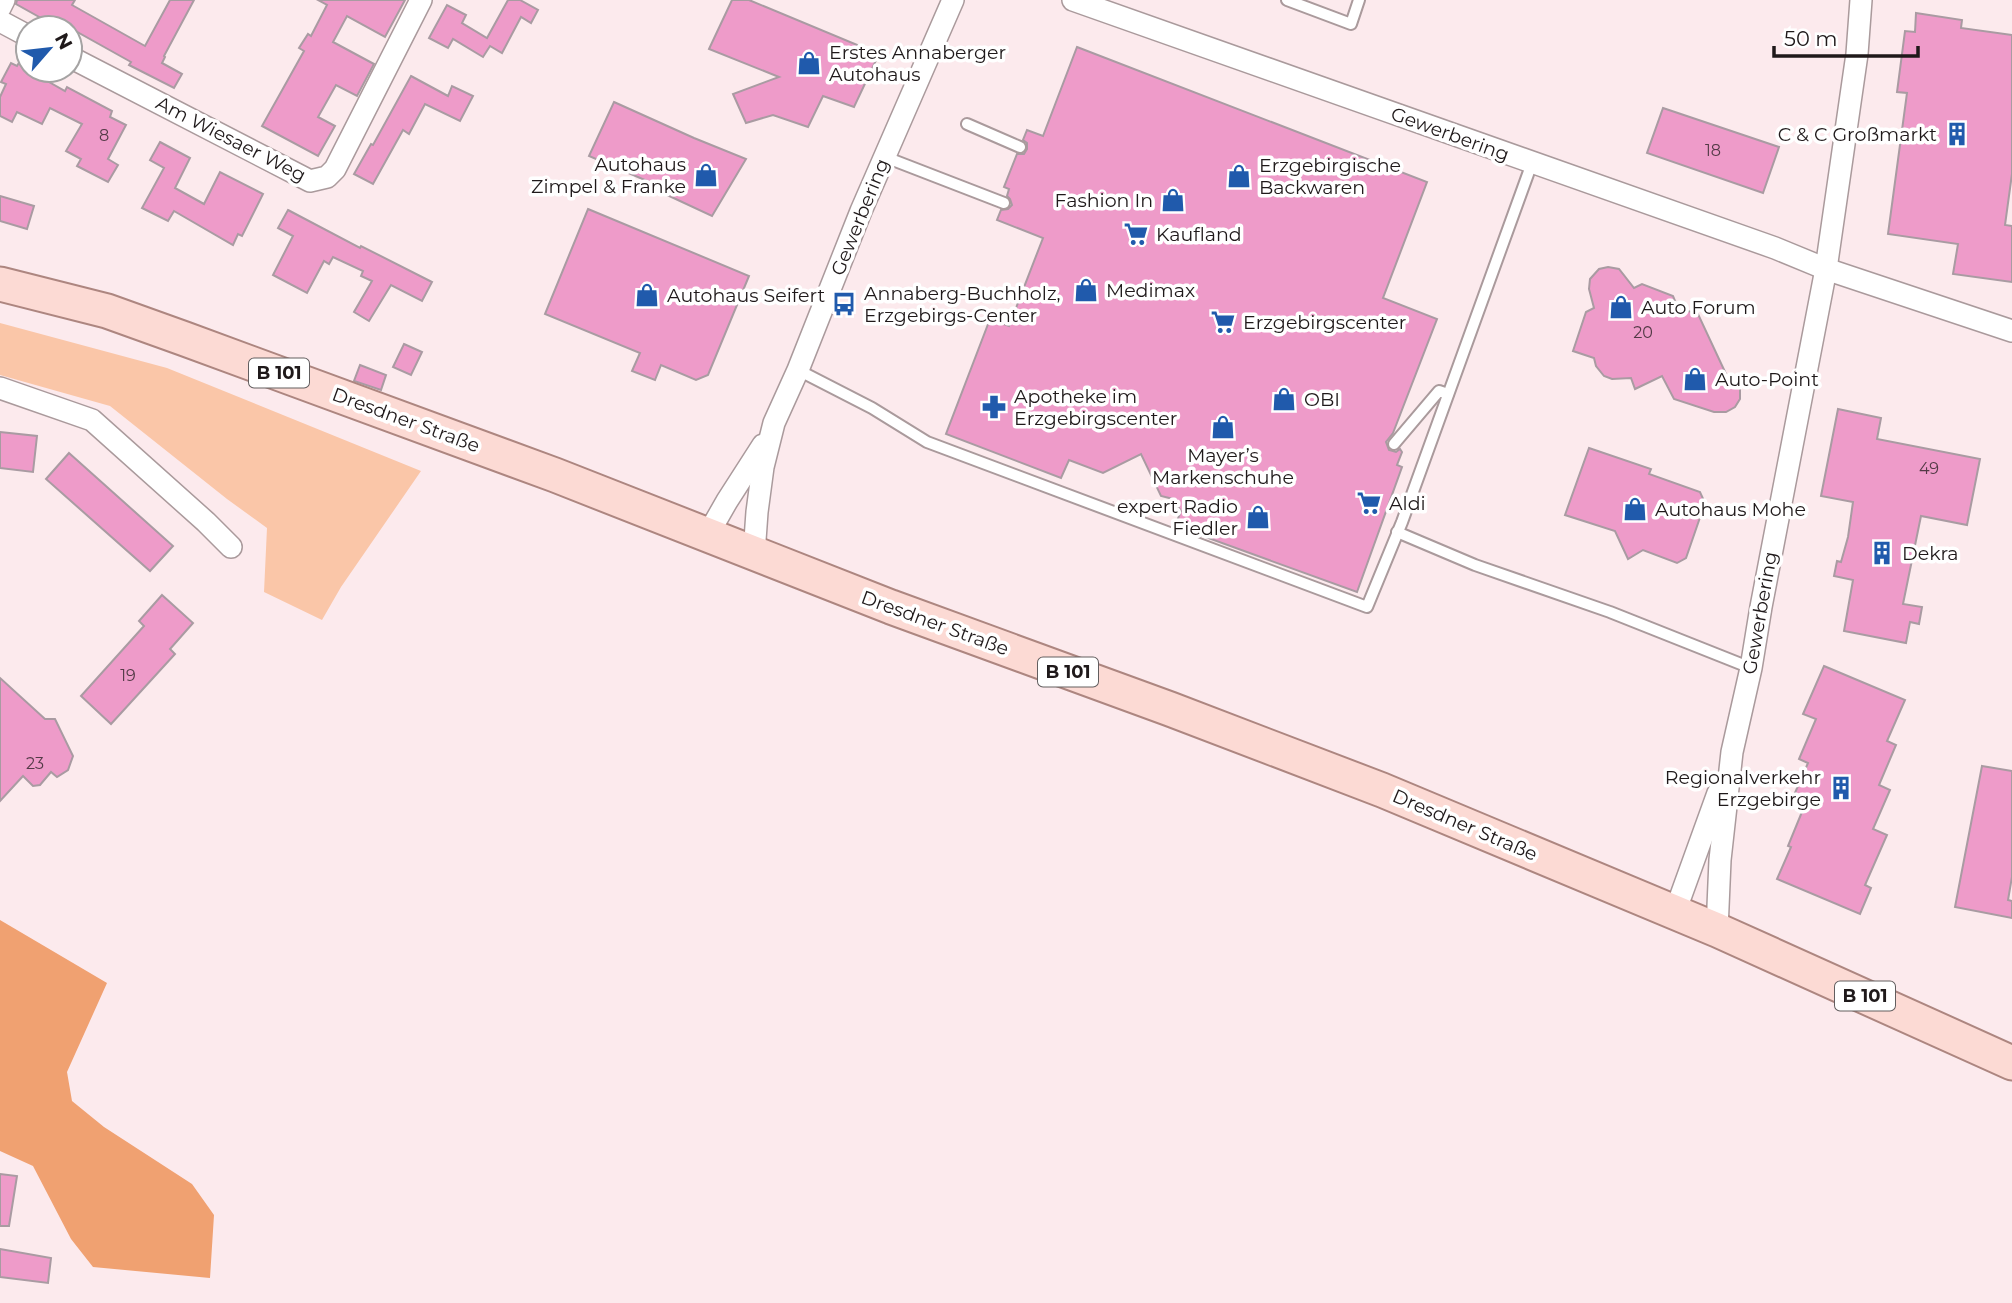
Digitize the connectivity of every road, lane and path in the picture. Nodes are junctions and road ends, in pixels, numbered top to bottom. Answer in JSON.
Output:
{"nodes":[{"id":1,"x":4,"y":0,"type":"edge"},
{"id":2,"x":421,"y":0,"type":"edge"},
{"id":3,"x":953,"y":0,"type":"edge"},
{"id":4,"x":1073,"y":0,"type":"edge"},
{"id":5,"x":1287,"y":0,"type":"edge"},
{"id":6,"x":1359,"y":0,"type":"edge"},
{"id":7,"x":1861,"y":0,"type":"edge"},
{"id":8,"x":0,"y":8,"type":"edge"},
{"id":9,"x":84,"y":64,"type":"edge"},
{"id":10,"x":967,"y":124,"type":"dead end"},
{"id":11,"x":1020,"y":147,"type":"dead end"},
{"id":12,"x":885,"y":157,"type":"junction"},
{"id":13,"x":1532,"y":163,"type":"junction"},
{"id":14,"x":1004,"y":203,"type":"dead end"},
{"id":15,"x":1826,"y":269,"type":"junction"},
{"id":16,"x":0,"y":284,"type":"edge"},
{"id":17,"x":2012,"y":331,"type":"edge"},
{"id":18,"x":798,"y":370,"type":"junction"},
{"id":19,"x":0,"y":388,"type":"edge"},
{"id":20,"x":1448,"y":394,"type":"junction"},
{"id":21,"x":770,"y":434,"type":"junction"},
{"id":22,"x":1394,"y":444,"type":"dead end"},
{"id":23,"x":1397,"y":533,"type":"junction"},
{"id":24,"x":707,"y":536,"type":"junction"},
{"id":25,"x":231,"y":547,"type":"dead end"},
{"id":26,"x":754,"y":554,"type":"junction"},
{"id":27,"x":1751,"y":668,"type":"junction"},
{"id":28,"x":1732,"y":752,"type":"junction"},
{"id":29,"x":1675,"y":912,"type":"junction"},
{"id":30,"x":1717,"y":930,"type":"junction"},
{"id":31,"x":2012,"y":1063,"type":"edge"}],
"edges":[{"from":1,"to":8,"type":"street"},
{"from":2,"to":9,"type":"street","name":"Am Wiesaer Weg"},
{"from":3,"to":12,"type":"street","name":"Gewerbering"},
{"from":4,"to":13,"type":"street","name":"Gewerbering"},
{"from":5,"to":6,"type":"lane"},
{"from":7,"to":15,"type":"street","name":"Gewerbering"},
{"from":10,"to":11,"type":"lane"},
{"from":12,"to":14,"type":"lane"},
{"from":12,"to":18,"type":"street","name":"Gewerbering"},
{"from":13,"to":15,"type":"street","name":"Gewerbering"},
{"from":13,"to":20,"type":"lane"},
{"from":15,"to":17,"type":"street","name":"Gewerbering"},
{"from":15,"to":27,"type":"street","name":"Gewerbering"},
{"from":16,"to":24,"type":"main road","name":"Dresdner Straße","number":"B 101"},
{"from":18,"to":21,"type":"street","name":"Gewerbering"},
{"from":18,"to":23,"type":"lane"},
{"from":19,"to":25,"type":"street"},
{"from":20,"to":22,"type":"lane"},
{"from":20,"to":23,"type":"lane"},
{"from":21,"to":24,"type":"street","name":"Gewerbering"},
{"from":21,"to":26,"type":"street","name":"Gewerbering"},
{"from":23,"to":27,"type":"lane"},
{"from":24,"to":26,"type":"main road","name":"Dresdner Straße","number":"B 101"},
{"from":26,"to":29,"type":"main road","name":"Dresdner Straße","number":"B 101"},
{"from":27,"to":28,"type":"street","name":"Gewerbering"},
{"from":28,"to":29,"type":"street","name":"Gewerbering"},
{"from":28,"to":30,"type":"street","name":"Gewerbering"},
{"from":29,"to":30,"type":"main road","name":"Dresdner Straße","number":"B 101"},
{"from":30,"to":31,"type":"main road","name":"Dresdner Straße","number":"B 101"}]}
